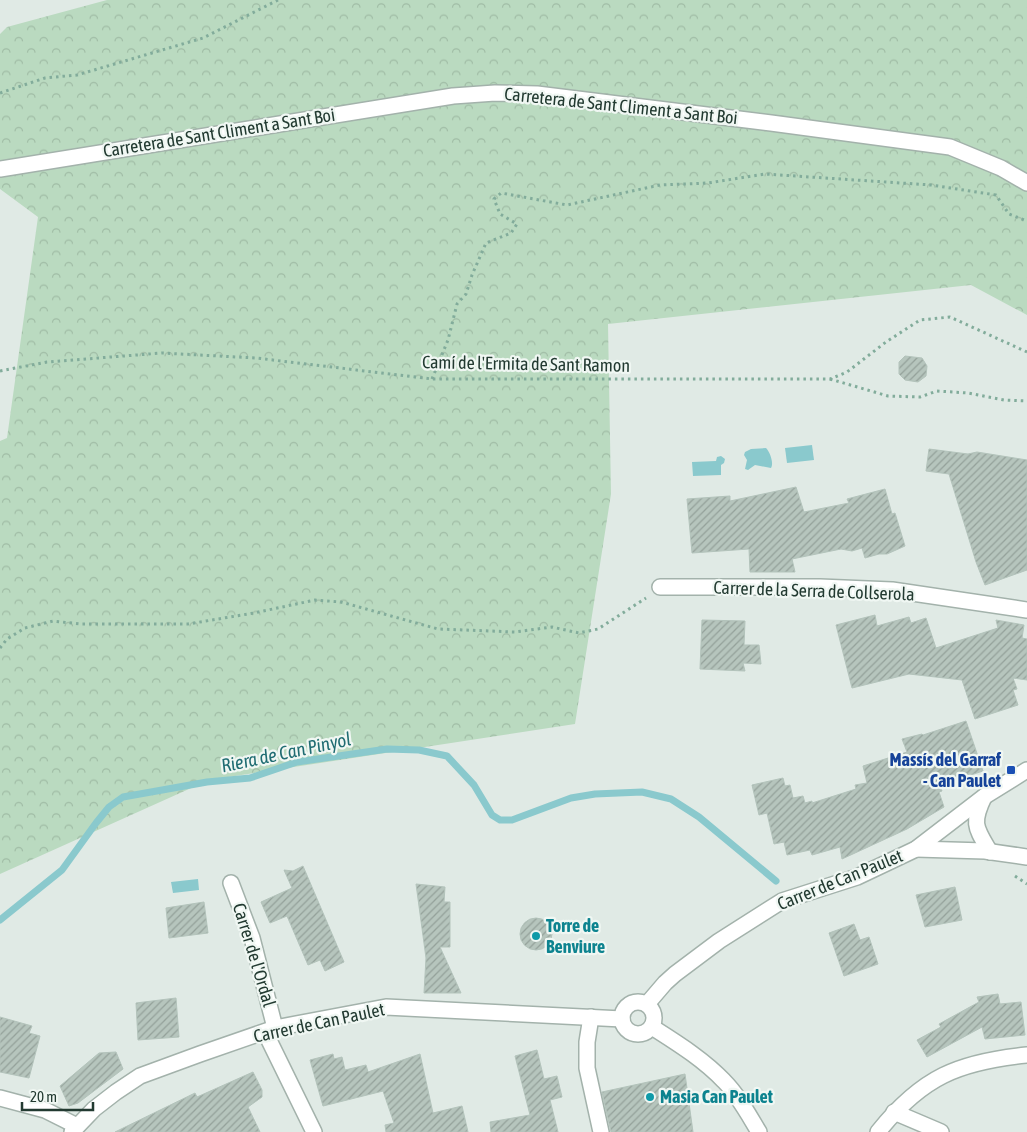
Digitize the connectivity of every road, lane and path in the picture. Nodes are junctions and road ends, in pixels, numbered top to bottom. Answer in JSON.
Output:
{"nodes":[{"id":1,"x":278,"y":0,"type":"edge"},
{"id":2,"x":0,"y":93,"type":"edge"},
{"id":3,"x":0,"y":169,"type":"edge"},
{"id":4,"x":1027,"y":183,"type":"edge"},
{"id":5,"x":1027,"y":221,"type":"edge"},
{"id":6,"x":1027,"y":352,"type":"edge"},
{"id":7,"x":0,"y":371,"type":"edge"},
{"id":8,"x":432,"y":379,"type":"junction"},
{"id":9,"x":830,"y":379,"type":"junction"},
{"id":10,"x":1027,"y":401,"type":"edge"},
{"id":11,"x":660,"y":587,"type":"joint"},
{"id":12,"x":1027,"y":610,"type":"edge"},
{"id":13,"x":0,"y":648,"type":"edge"},
{"id":14,"x":1027,"y":770,"type":"edge"},
{"id":15,"x":985,"y":796,"type":"junction"},
{"id":16,"x":916,"y":849,"type":"junction"},
{"id":17,"x":990,"y":852,"type":"junction"},
{"id":18,"x":1027,"y":857,"type":"edge"},
{"id":19,"x":231,"y":883,"type":"dead end"},
{"id":20,"x":647,"y":1004,"type":"junction"},
{"id":21,"x":591,"y":1017,"type":"junction"},
{"id":22,"x":622,"y":1019,"type":"junction"},
{"id":23,"x":652,"y":1027,"type":"junction"},
{"id":24,"x":270,"y":1030,"type":"junction"},
{"id":25,"x":1027,"y":1055,"type":"edge"},
{"id":26,"x":0,"y":1098,"type":"edge"},
{"id":27,"x":894,"y":1112,"type":"junction"},
{"id":28,"x":74,"y":1129,"type":"edge"},
{"id":29,"x":314,"y":1132,"type":"edge"},
{"id":30,"x":602,"y":1132,"type":"edge"},
{"id":31,"x":759,"y":1132,"type":"edge"},
{"id":32,"x":878,"y":1132,"type":"edge"},
{"id":33,"x":941,"y":1132,"type":"edge"}],
"edges":[{"from":1,"to":2,"type":"path"},
{"from":3,"to":4,"type":"street","name":"Carretera de Sant Climent a Sant Boi"},
{"from":5,"to":8,"type":"path"},
{"from":6,"to":9,"type":"path","name":"Camí de l'Ermita de Sant Ramon"},
{"from":7,"to":8,"type":"path","name":"Camí de l'Ermita de Sant Ramon"},
{"from":8,"to":9,"type":"path","name":"Camí de l'Ermita de Sant Ramon"},
{"from":9,"to":10,"type":"path"},
{"from":11,"to":12,"type":"street","name":"Carrer de la Serra de Collserola"},
{"from":11,"to":13,"type":"path"},
{"from":14,"to":15,"type":"street","name":"Carrer de Can Paulet"},
{"from":15,"to":16,"type":"street","name":"Carrer de Can Paulet"},
{"from":15,"to":17,"type":"street"},
{"from":16,"to":17,"type":"street","name":"Carrer de Can Paulet"},
{"from":16,"to":20,"type":"street","name":"Carrer de Can Paulet"},
{"from":17,"to":18,"type":"street","name":"Carrer de Can Paulet"},
{"from":19,"to":24,"type":"street","name":"Carrer de l'Ordal"},
{"from":20,"to":22,"type":"street"},
{"from":20,"to":23,"type":"street"},
{"from":21,"to":22,"type":"street","name":"Carrer de Can Paulet"},
{"from":21,"to":24,"type":"street","name":"Carrer de Can Paulet"},
{"from":21,"to":30,"type":"street"},
{"from":22,"to":23,"type":"street"},
{"from":23,"to":31,"type":"street"},
{"from":24,"to":28,"type":"street","name":"Carrer de Can Paulet"},
{"from":24,"to":29,"type":"street","name":"Carrer de l'Ordal"},
{"from":25,"to":27,"type":"street"},
{"from":26,"to":28,"type":"street"},
{"from":27,"to":32,"type":"street"},
{"from":27,"to":33,"type":"street"}]}
